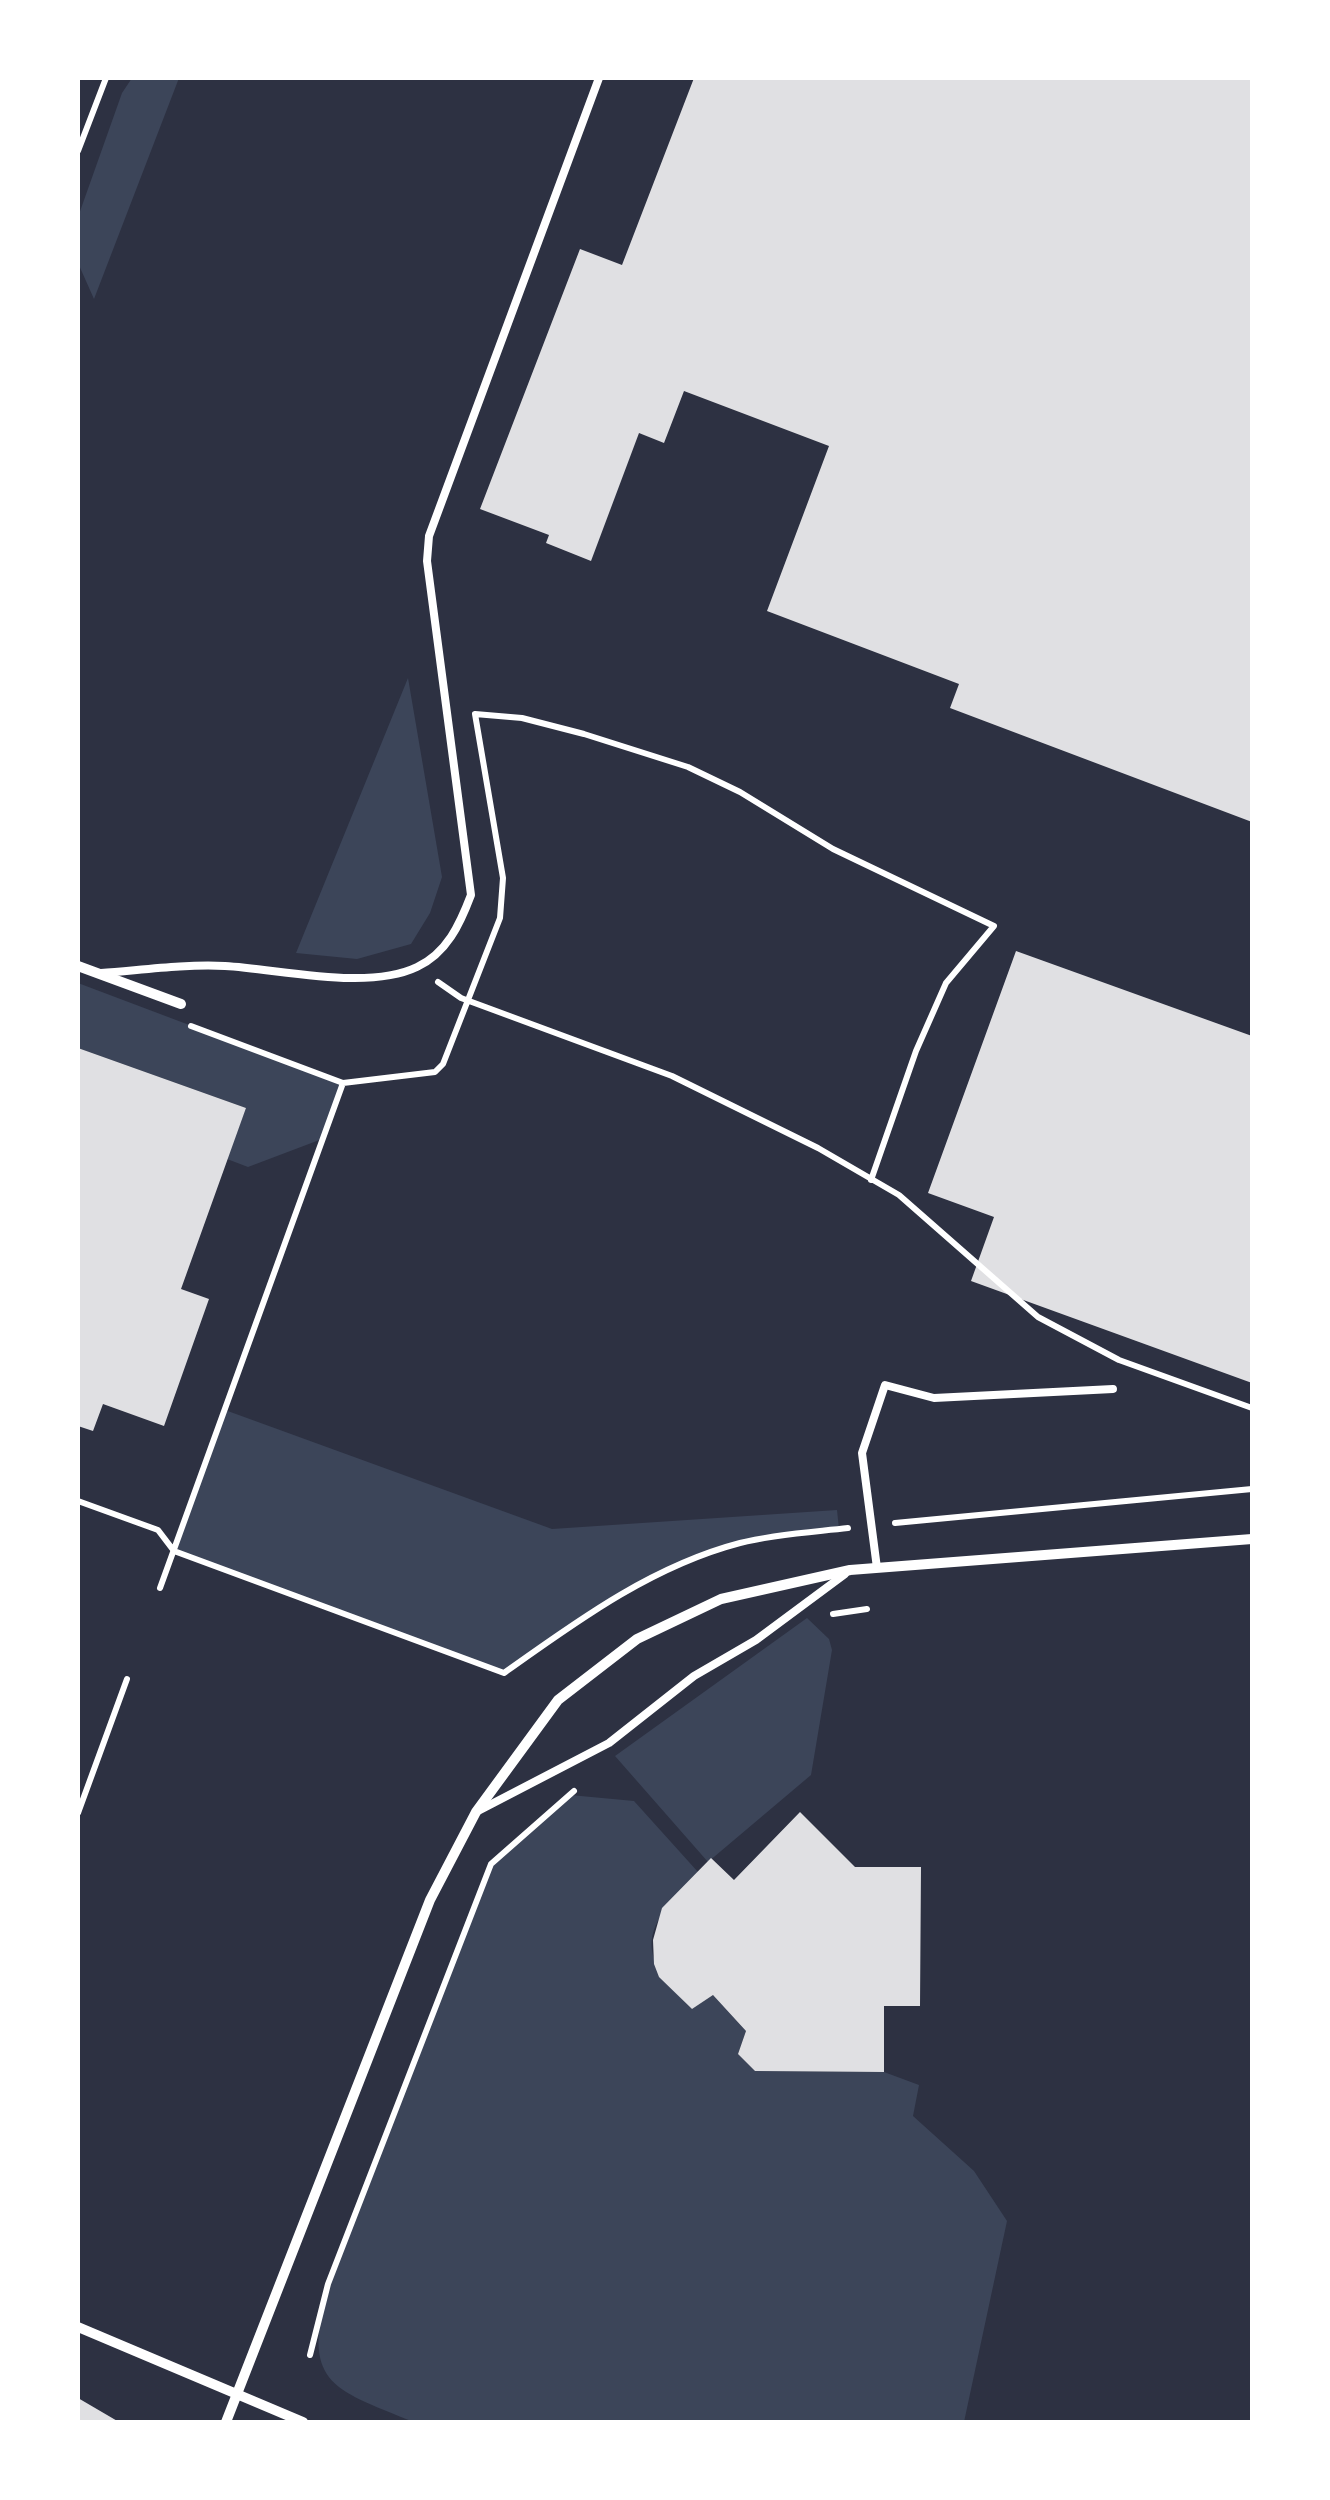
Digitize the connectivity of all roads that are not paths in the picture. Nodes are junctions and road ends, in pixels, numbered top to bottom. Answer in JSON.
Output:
{"nodes":[{"id":1,"x":600,"y":78,"type":"edge"},
{"id":2,"x":78,"y":966,"type":"edge"},
{"id":3,"x":97,"y":973,"type":"junction"},
{"id":4,"x":181,"y":1004,"type":"dead end"},
{"id":5,"x":1113,"y":1389,"type":"dead end"},
{"id":6,"x":1252,"y":1539,"type":"edge"},
{"id":7,"x":877,"y":1568,"type":"junction"},
{"id":8,"x":850,"y":1570,"type":"junction"},
{"id":9,"x":476,"y":1812,"type":"junction"},
{"id":10,"x":78,"y":2327,"type":"edge"},
{"id":11,"x":237,"y":2392,"type":"junction"},
{"id":12,"x":226,"y":2422,"type":"edge"},
{"id":13,"x":303,"y":2422,"type":"edge"}],
"edges":[{"from":1,"to":3,"type":"lane"},
{"from":2,"to":3,"type":"street"},
{"from":3,"to":4,"type":"street"},
{"from":5,"to":7,"type":"lane"},
{"from":6,"to":7,"type":"street"},
{"from":7,"to":8,"type":"street"},
{"from":8,"to":9,"type":"lane"},
{"from":8,"to":9,"type":"street"},
{"from":9,"to":11,"type":"street"},
{"from":10,"to":11,"type":"street"},
{"from":11,"to":12,"type":"street"},
{"from":11,"to":13,"type":"street"}]}
